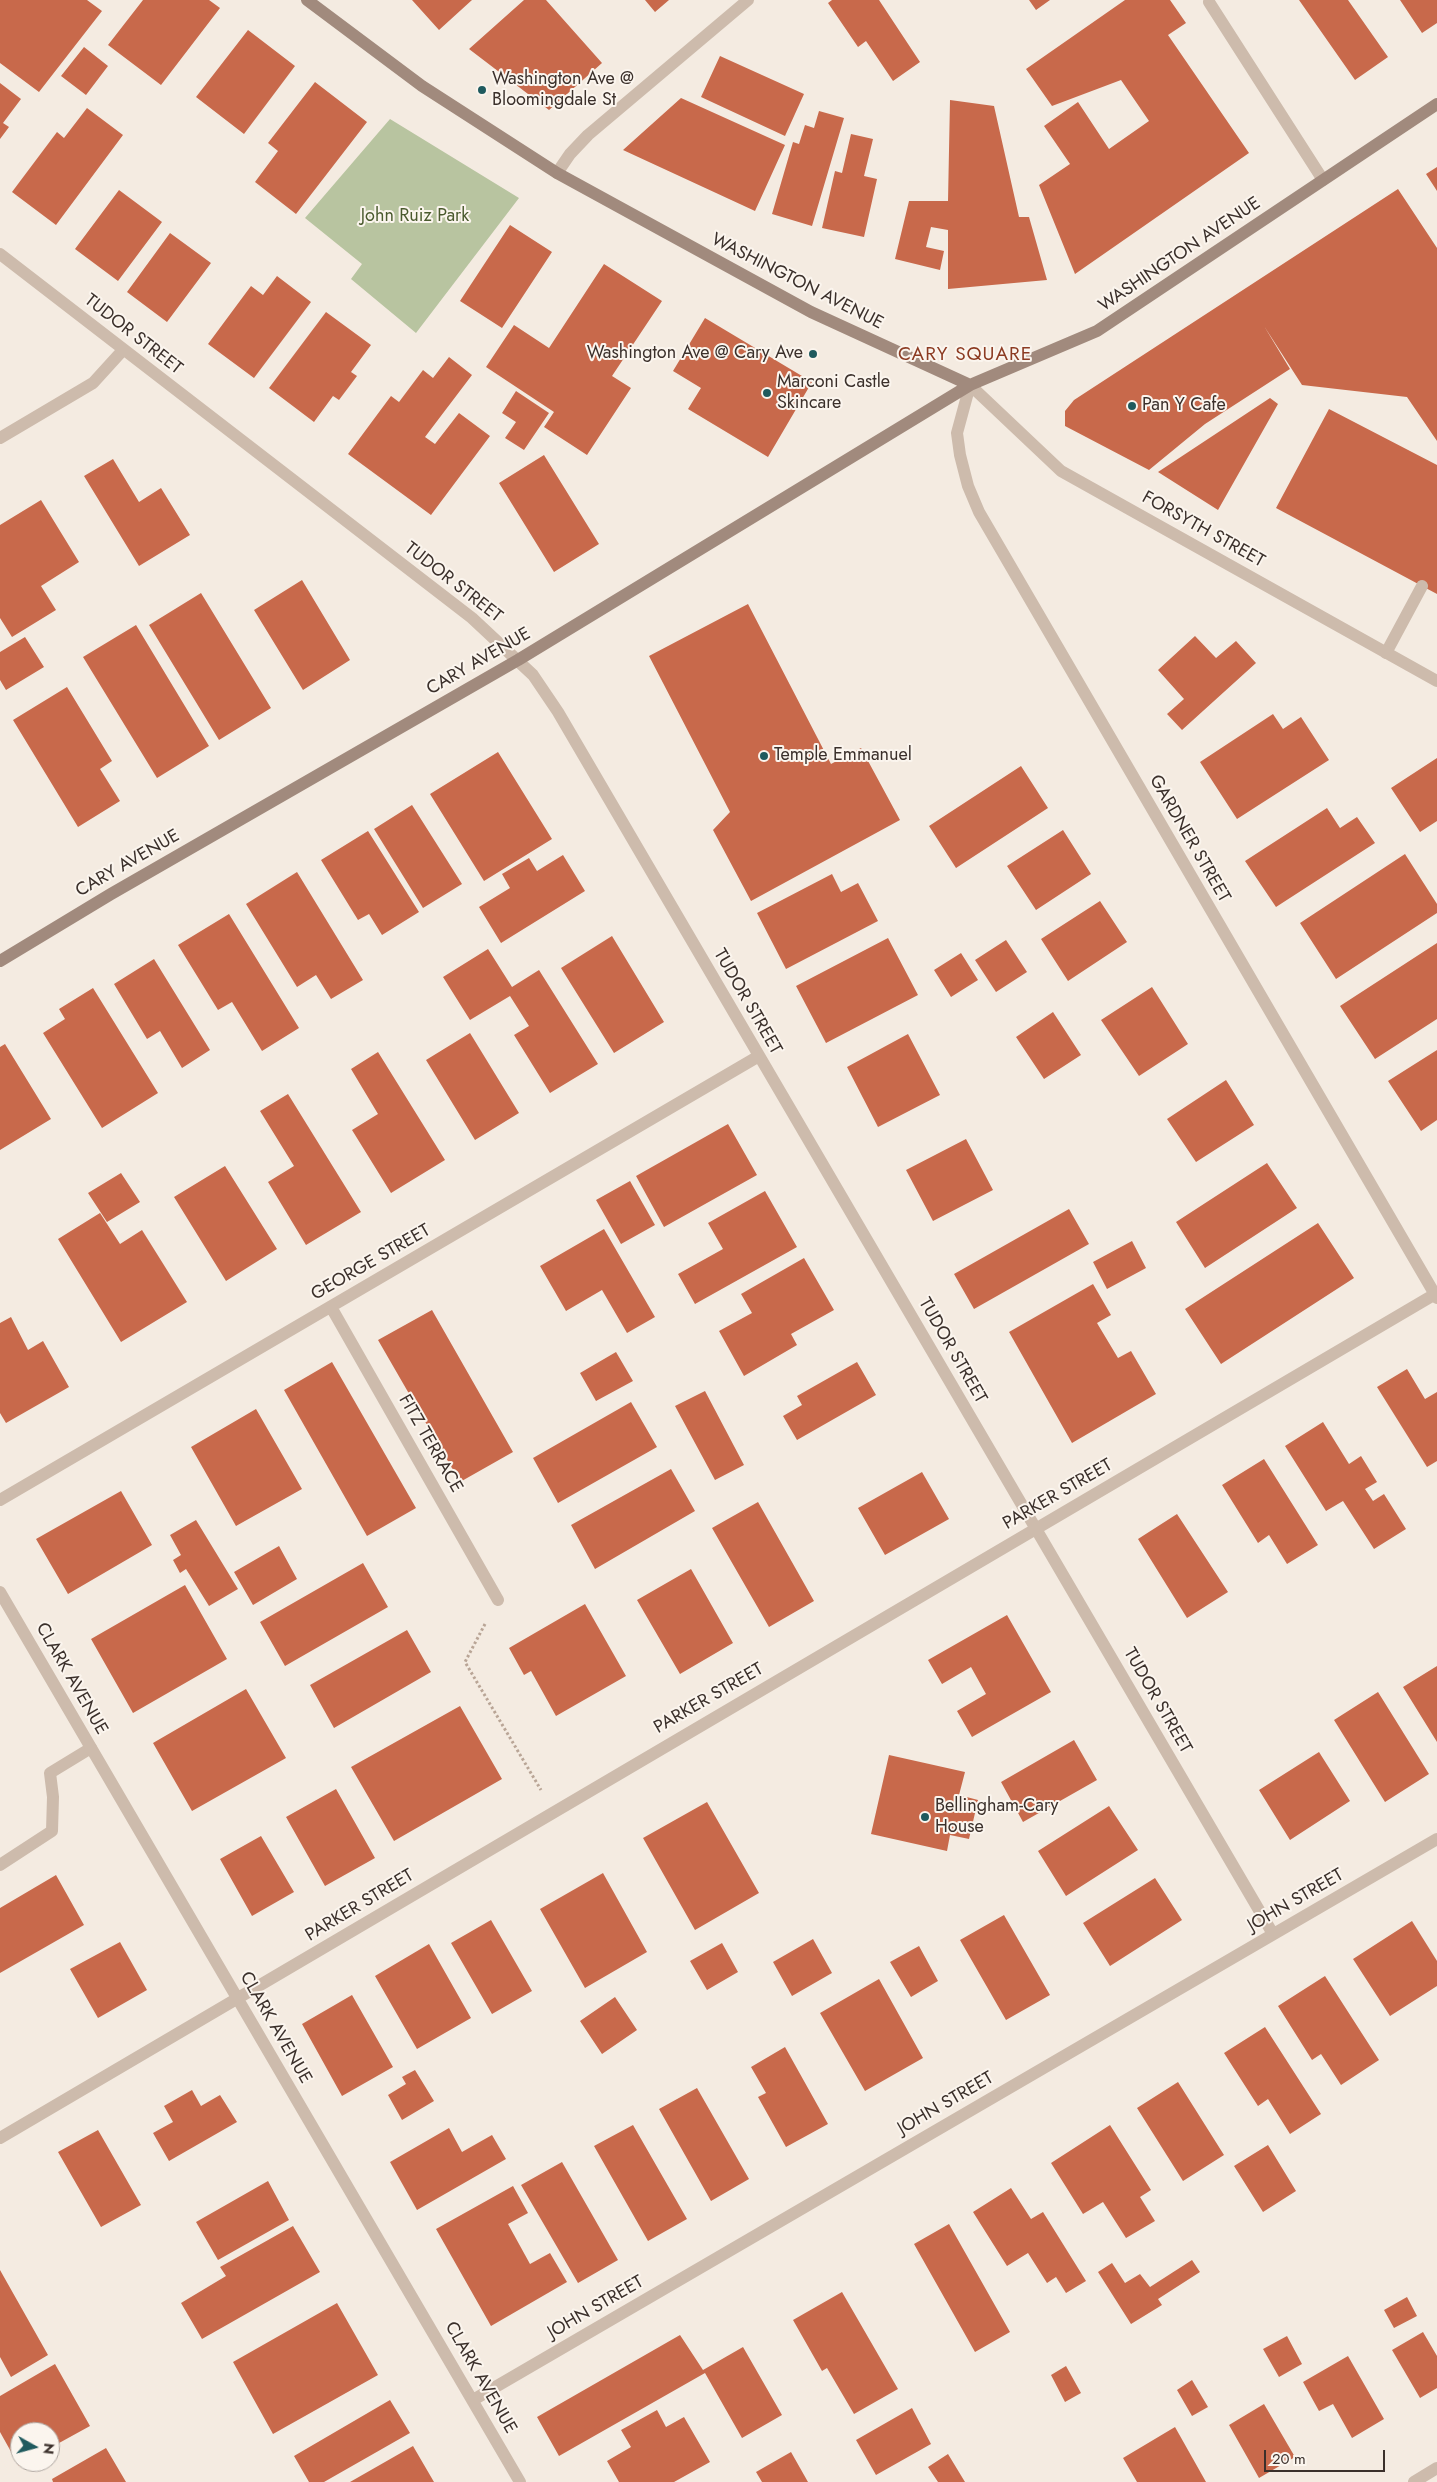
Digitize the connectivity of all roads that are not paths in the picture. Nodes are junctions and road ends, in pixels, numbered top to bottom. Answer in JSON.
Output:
{"nodes":[{"id":1,"x":307,"y":0,"type":"edge"},
{"id":2,"x":748,"y":0,"type":"edge"},
{"id":3,"x":1209,"y":2,"type":"dead end"},
{"id":4,"x":1437,"y":104,"type":"edge"},
{"id":5,"x":557,"y":173,"type":"junction"},
{"id":6,"x":1323,"y":180,"type":"junction"},
{"id":7,"x":0,"y":254,"type":"edge"},
{"id":8,"x":123,"y":350,"type":"junction"},
{"id":9,"x":970,"y":385,"type":"junction"},
{"id":10,"x":0,"y":438,"type":"edge"},
{"id":11,"x":1422,"y":586,"type":"dead end"},
{"id":12,"x":1386,"y":652,"type":"junction"},
{"id":13,"x":518,"y":660,"type":"junction"},
{"id":14,"x":1437,"y":681,"type":"edge"},
{"id":15,"x":0,"y":961,"type":"edge"},
{"id":16,"x":759,"y":1056,"type":"junction"},
{"id":17,"x":1436,"y":1295,"type":"edge"},
{"id":18,"x":331,"y":1307,"type":"junction"},
{"id":19,"x":0,"y":1500,"type":"edge"},
{"id":20,"x":1035,"y":1528,"type":"junction"},
{"id":21,"x":0,"y":1592,"type":"edge"},
{"id":22,"x":498,"y":1600,"type":"road end"},
{"id":23,"x":91,"y":1748,"type":"junction"},
{"id":24,"x":1437,"y":1839,"type":"edge"},
{"id":25,"x":0,"y":1865,"type":"edge"},
{"id":26,"x":1273,"y":1934,"type":"junction"},
{"id":27,"x":238,"y":2000,"type":"junction"},
{"id":28,"x":0,"y":2138,"type":"edge"},
{"id":29,"x":473,"y":2400,"type":"junction"},
{"id":30,"x":1437,"y":2468,"type":"edge"},
{"id":31,"x":520,"y":2482,"type":"edge"},
{"id":32,"x":1414,"y":2482,"type":"edge"}],
"edges":[{"from":1,"to":5,"type":"main road","name":"WASHINGTON AVENUE"},
{"from":2,"to":5,"type":"street"},
{"from":3,"to":6,"type":"street"},
{"from":4,"to":6,"type":"main road","name":"WASHINGTON AVENUE"},
{"from":5,"to":9,"type":"main road","name":"WASHINGTON AVENUE"},
{"from":6,"to":9,"type":"main road","name":"WASHINGTON AVENUE"},
{"from":7,"to":8,"type":"street","name":"TUDOR STREET"},
{"from":8,"to":10,"type":"street"},
{"from":8,"to":13,"type":"street","name":"TUDOR STREET"},
{"from":9,"to":12,"type":"street","name":"FORSYTH STREET"},
{"from":9,"to":13,"type":"main road","name":"CARY AVENUE"},
{"from":9,"to":17,"type":"street","name":"GARDNER STREET"},
{"from":11,"to":12,"type":"street"},
{"from":12,"to":14,"type":"street","name":"FORSYTH STREET"},
{"from":13,"to":15,"type":"main road","name":"CARY AVENUE"},
{"from":13,"to":16,"type":"street","name":"TUDOR STREET"},
{"from":16,"to":18,"type":"street","name":"GEORGE STREET"},
{"from":16,"to":20,"type":"street","name":"TUDOR STREET"},
{"from":17,"to":20,"type":"street","name":"PARKER STREET"},
{"from":18,"to":19,"type":"street","name":"GEORGE STREET"},
{"from":18,"to":22,"type":"street","name":"FITZ TERRACE"},
{"from":20,"to":26,"type":"street","name":"TUDOR STREET"},
{"from":20,"to":27,"type":"street","name":"PARKER STREET"},
{"from":21,"to":23,"type":"street","name":"CLARK AVENUE"},
{"from":23,"to":25,"type":"street"},
{"from":23,"to":27,"type":"street","name":"CLARK AVENUE"},
{"from":24,"to":26,"type":"street","name":"JOHN STREET"},
{"from":26,"to":29,"type":"street","name":"JOHN STREET"},
{"from":27,"to":28,"type":"street","name":"PARKER STREET"},
{"from":27,"to":29,"type":"street","name":"CLARK AVENUE"},
{"from":29,"to":31,"type":"street","name":"CLARK AVENUE"},
{"from":30,"to":32,"type":"street"}]}
